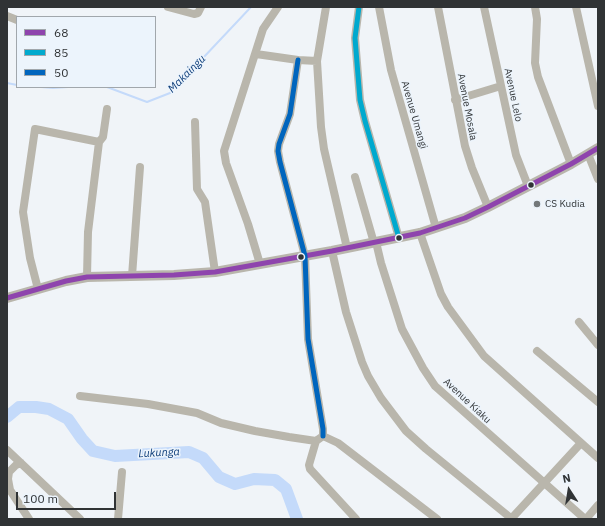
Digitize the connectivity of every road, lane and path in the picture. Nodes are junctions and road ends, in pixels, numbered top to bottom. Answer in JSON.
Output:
{"nodes":[{"id":1,"x":168,"y":7,"type":"edge"},
{"id":2,"x":201,"y":7,"type":"edge"},
{"id":3,"x":278,"y":7,"type":"edge"},
{"id":4,"x":326,"y":7,"type":"edge"},
{"id":5,"x":359,"y":7,"type":"edge"},
{"id":6,"x":378,"y":7,"type":"edge"},
{"id":7,"x":438,"y":7,"type":"edge"},
{"id":8,"x":484,"y":7,"type":"edge"},
{"id":9,"x":535,"y":7,"type":"edge"},
{"id":10,"x":576,"y":7,"type":"edge"},
{"id":11,"x":256,"y":54,"type":"junction"},
{"id":12,"x":298,"y":60,"type":"junction"},
{"id":13,"x":317,"y":61,"type":"junction"},
{"id":14,"x":501,"y":86,"type":"junction"},
{"id":15,"x":455,"y":100,"type":"junction"},
{"id":16,"x":598,"y":106,"type":"edge"},
{"id":17,"x":107,"y":109,"type":"dead end"},
{"id":18,"x":195,"y":122,"type":"dead end"},
{"id":19,"x":99,"y":142,"type":"junction"},
{"id":20,"x":598,"y":148,"type":"edge"},
{"id":21,"x":588,"y":154,"type":"junction"},
{"id":22,"x":571,"y":164,"type":"junction"},
{"id":23,"x":140,"y":167,"type":"dead end"},
{"id":24,"x":355,"y":177,"type":"dead end"},
{"id":25,"x":598,"y":179,"type":"edge"},
{"id":26,"x":528,"y":186,"type":"junction"},
{"id":27,"x":488,"y":207,"type":"junction"},
{"id":28,"x":436,"y":228,"type":"junction"},
{"id":29,"x":420,"y":233,"type":"junction"},
{"id":30,"x":399,"y":238,"type":"junction"},
{"id":31,"x":375,"y":243,"type":"junction"},
{"id":32,"x":347,"y":248,"type":"junction"},
{"id":33,"x":332,"y":251,"type":"junction"},
{"id":34,"x":305,"y":256,"type":"junction"},
{"id":35,"x":260,"y":264,"type":"junction"},
{"id":36,"x":214,"y":272,"type":"junction"},
{"id":37,"x":132,"y":276,"type":"junction"},
{"id":38,"x":87,"y":277,"type":"junction"},
{"id":39,"x":38,"y":289,"type":"junction"},
{"id":40,"x":7,"y":298,"type":"edge"},
{"id":41,"x":579,"y":322,"type":"dead end"},
{"id":42,"x":598,"y":345,"type":"edge"},
{"id":43,"x":537,"y":351,"type":"dead end"},
{"id":44,"x":80,"y":396,"type":"dead end"},
{"id":45,"x":598,"y":402,"type":"edge"},
{"id":46,"x":320,"y":438,"type":"junction"},
{"id":47,"x":581,"y":443,"type":"junction"},
{"id":48,"x":7,"y":450,"type":"edge"},
{"id":49,"x":598,"y":458,"type":"edge"},
{"id":50,"x":21,"y":463,"type":"junction"},
{"id":51,"x":122,"y":472,"type":"dead end"},
{"id":52,"x":544,"y":483,"type":"junction"},
{"id":53,"x":9,"y":490,"type":"edge"},
{"id":54,"x":598,"y":504,"type":"edge"},
{"id":55,"x":29,"y":519,"type":"edge"},
{"id":56,"x":80,"y":519,"type":"edge"},
{"id":57,"x":118,"y":519,"type":"edge"},
{"id":58,"x":356,"y":519,"type":"edge"},
{"id":59,"x":437,"y":519,"type":"edge"},
{"id":60,"x":511,"y":519,"type":"edge"},
{"id":61,"x":586,"y":519,"type":"edge"}],
"edges":[{"from":1,"to":2,"type":"street"},
{"from":3,"to":11,"type":"street"},
{"from":4,"to":13,"type":"street"},
{"from":5,"to":30,"type":"street"},
{"from":6,"to":28,"type":"street","name":"Avenue Umangi"},
{"from":7,"to":15,"type":"street","name":"Avenue Mosala"},
{"from":8,"to":14,"type":"street","name":"Avenue Lelo"},
{"from":9,"to":22,"type":"street"},
{"from":10,"to":16,"type":"street"},
{"from":11,"to":12,"type":"street"},
{"from":11,"to":35,"type":"street"},
{"from":12,"to":13,"type":"street"},
{"from":12,"to":34,"type":"street"},
{"from":13,"to":32,"type":"street"},
{"from":14,"to":15,"type":"street"},
{"from":14,"to":26,"type":"street","name":"Avenue Lelo"},
{"from":15,"to":27,"type":"street","name":"Avenue Mosala"},
{"from":17,"to":19,"type":"street"},
{"from":18,"to":36,"type":"street"},
{"from":19,"to":38,"type":"street"},
{"from":19,"to":39,"type":"street"},
{"from":20,"to":21,"type":"street"},
{"from":21,"to":22,"type":"street"},
{"from":21,"to":25,"type":"street"},
{"from":22,"to":26,"type":"street"},
{"from":23,"to":37,"type":"street"},
{"from":24,"to":31,"type":"street","name":"Avenue Kiaku"},
{"from":26,"to":27,"type":"street"},
{"from":27,"to":28,"type":"street"},
{"from":28,"to":29,"type":"street"},
{"from":29,"to":30,"type":"street"},
{"from":29,"to":47,"type":"street"},
{"from":30,"to":31,"type":"street"},
{"from":31,"to":32,"type":"street"},
{"from":31,"to":52,"type":"street","name":"Avenue Kiaku"},
{"from":32,"to":33,"type":"street"},
{"from":33,"to":34,"type":"street"},
{"from":33,"to":60,"type":"street"},
{"from":34,"to":35,"type":"street"},
{"from":34,"to":46,"type":"street"},
{"from":35,"to":36,"type":"street"},
{"from":36,"to":37,"type":"street"},
{"from":37,"to":38,"type":"street"},
{"from":38,"to":39,"type":"street"},
{"from":39,"to":40,"type":"street"},
{"from":41,"to":42,"type":"street"},
{"from":43,"to":45,"type":"street"},
{"from":44,"to":46,"type":"street"},
{"from":46,"to":58,"type":"street"},
{"from":46,"to":59,"type":"street"},
{"from":47,"to":49,"type":"street"},
{"from":47,"to":52,"type":"street"},
{"from":48,"to":50,"type":"street"},
{"from":50,"to":53,"type":"street"},
{"from":50,"to":56,"type":"street"},
{"from":51,"to":57,"type":"street"},
{"from":52,"to":60,"type":"street"},
{"from":52,"to":61,"type":"street","name":"Avenue Kiaku"},
{"from":53,"to":55,"type":"street"},
{"from":54,"to":61,"type":"street"}]}
